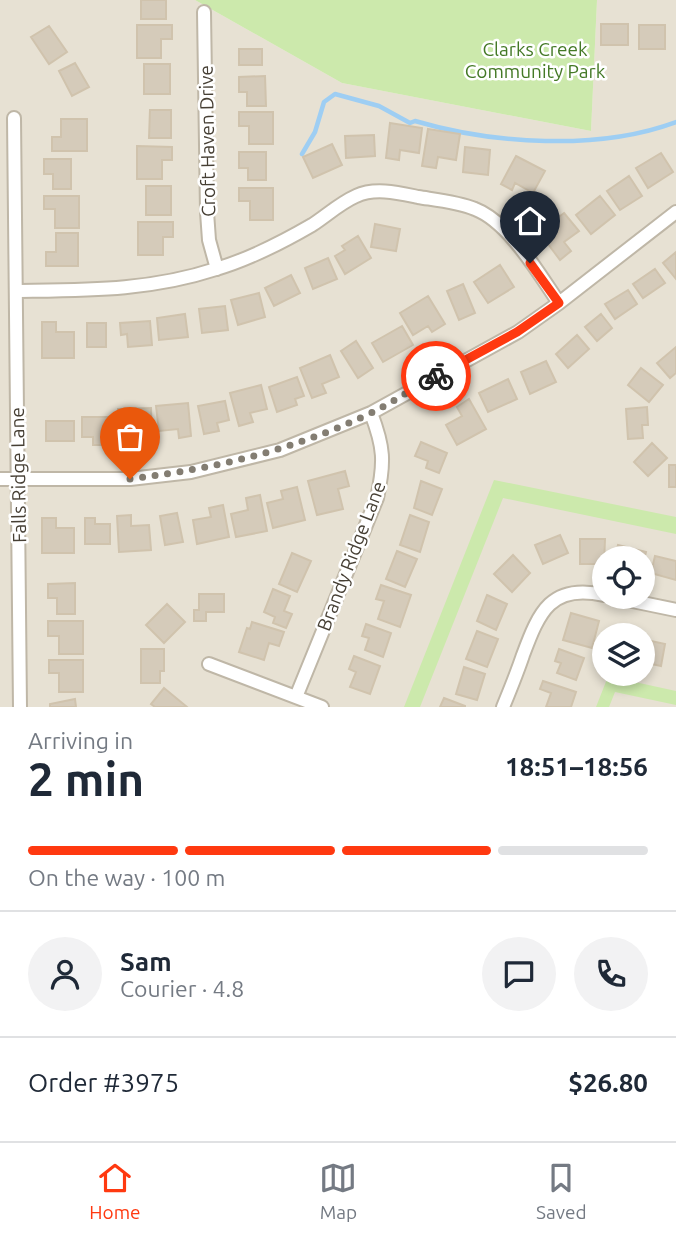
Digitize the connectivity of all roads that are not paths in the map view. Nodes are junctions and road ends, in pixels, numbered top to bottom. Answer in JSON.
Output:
{"nodes":[{"id":1,"x":204,"y":12,"type":"dead end"},
{"id":2,"x":14,"y":118,"type":"dead end"},
{"id":3,"x":676,"y":212,"type":"edge"},
{"id":4,"x":217,"y":269,"type":"junction"},
{"id":5,"x":17,"y":291,"type":"junction"},
{"id":6,"x":559,"y":303,"type":"junction"},
{"id":7,"x":371,"y":413,"type":"junction"},
{"id":8,"x":0,"y":479,"type":"edge"},
{"id":9,"x":18,"y":479,"type":"junction"},
{"id":10,"x":592,"y":594,"type":"edge"},
{"id":11,"x":655,"y":606,"type":"edge"},
{"id":12,"x":676,"y":610,"type":"edge"},
{"id":13,"x":209,"y":664,"type":"dead end"},
{"id":14,"x":296,"y":697,"type":"junction"},
{"id":15,"x":20,"y":707,"type":"edge"},
{"id":16,"x":322,"y":707,"type":"edge"},
{"id":17,"x":503,"y":707,"type":"edge"}],
"edges":[{"from":1,"to":4,"type":"street","name":"Croft Haven Drive"},
{"from":2,"to":5,"type":"street","name":"Falls Ridge Lane"},
{"from":3,"to":6,"type":"street"},
{"from":4,"to":5,"type":"street"},
{"from":4,"to":6,"type":"street"},
{"from":5,"to":9,"type":"street","name":"Falls Ridge Lane"},
{"from":6,"to":7,"type":"street"},
{"from":7,"to":9,"type":"street"},
{"from":7,"to":14,"type":"street","name":"Brandy Ridge Lane"},
{"from":8,"to":9,"type":"street"},
{"from":9,"to":15,"type":"street","name":"Falls Ridge Lane"},
{"from":10,"to":17,"type":"street"},
{"from":11,"to":12,"type":"street"},
{"from":13,"to":14,"type":"street"},
{"from":14,"to":16,"type":"street"}]}
